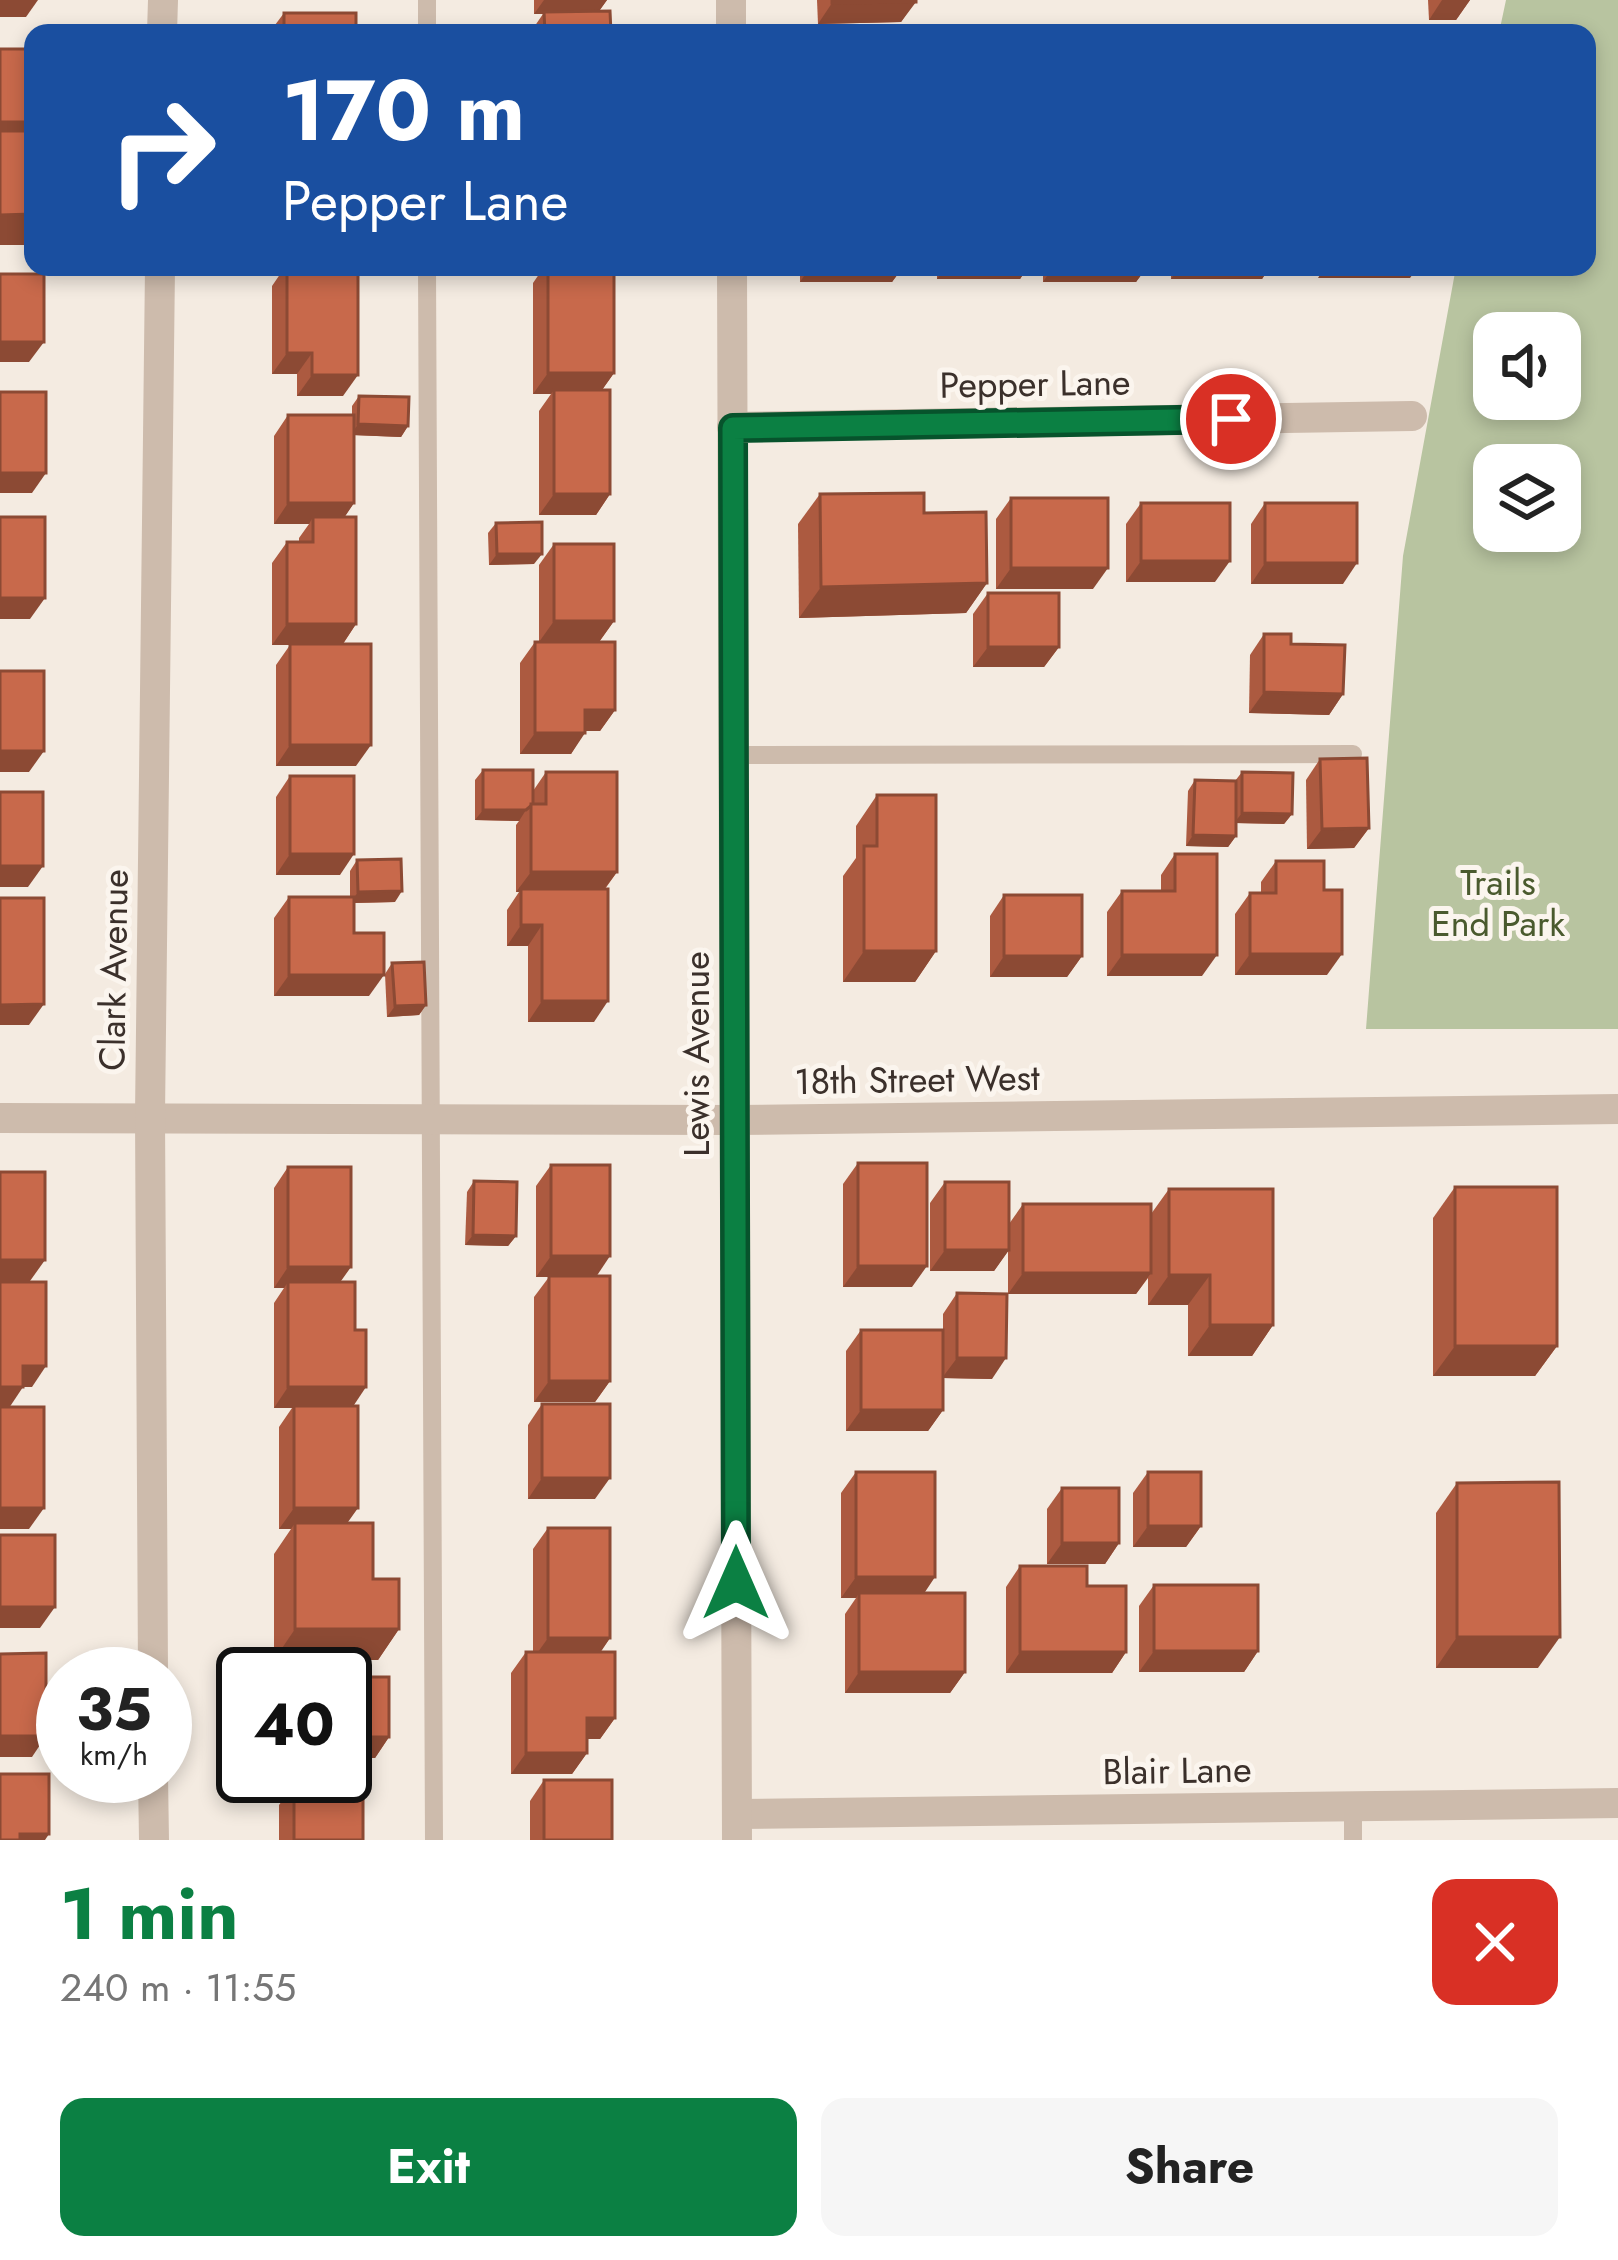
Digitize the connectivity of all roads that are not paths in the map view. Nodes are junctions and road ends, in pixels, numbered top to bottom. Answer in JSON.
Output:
{"nodes":[{"id":1,"x":160,"y":276,"type":"edge"},
{"id":2,"x":427,"y":276,"type":"edge"},
{"id":3,"x":732,"y":276,"type":"edge"},
{"id":4,"x":1412,"y":416,"type":"dead end"},
{"id":5,"x":733,"y":428,"type":"junction"},
{"id":6,"x":1353,"y":754,"type":"edge"},
{"id":7,"x":734,"y":755,"type":"junction"},
{"id":8,"x":1618,"y":1109,"type":"edge"},
{"id":9,"x":150,"y":1115,"type":"junction"},
{"id":10,"x":0,"y":1118,"type":"edge"},
{"id":11,"x":429,"y":1118,"type":"junction"},
{"id":12,"x":735,"y":1120,"type":"junction"},
{"id":13,"x":153,"y":1647,"type":"edge"},
{"id":14,"x":153,"y":1803,"type":"edge"},
{"id":15,"x":1618,"y":1803,"type":"edge"},
{"id":16,"x":1353,"y":1807,"type":"junction"},
{"id":17,"x":737,"y":1827,"type":"edge"},
{"id":18,"x":154,"y":1840,"type":"edge"},
{"id":19,"x":434,"y":1840,"type":"edge"},
{"id":20,"x":1353,"y":1840,"type":"edge"}],
"edges":[{"from":1,"to":9,"type":"street","name":"Clark Avenue"},
{"from":2,"to":11,"type":"lane"},
{"from":3,"to":5,"type":"street","name":"Lewis Avenue"},
{"from":4,"to":5,"type":"street","name":"Pepper Lane"},
{"from":5,"to":7,"type":"street","name":"Lewis Avenue"},
{"from":6,"to":7,"type":"lane"},
{"from":7,"to":12,"type":"street","name":"Lewis Avenue"},
{"from":8,"to":12,"type":"street","name":"18th Street West"},
{"from":9,"to":10,"type":"street","name":"18th Street West"},
{"from":9,"to":11,"type":"street","name":"18th Street West"},
{"from":9,"to":13,"type":"street","name":"Clark Avenue"},
{"from":11,"to":12,"type":"street","name":"18th Street West"},
{"from":11,"to":19,"type":"lane"},
{"from":12,"to":17,"type":"street","name":"Lewis Avenue"},
{"from":14,"to":18,"type":"street"},
{"from":15,"to":16,"type":"street","name":"Blair Lane"},
{"from":16,"to":17,"type":"street","name":"Blair Lane"},
{"from":16,"to":20,"type":"lane"}]}
